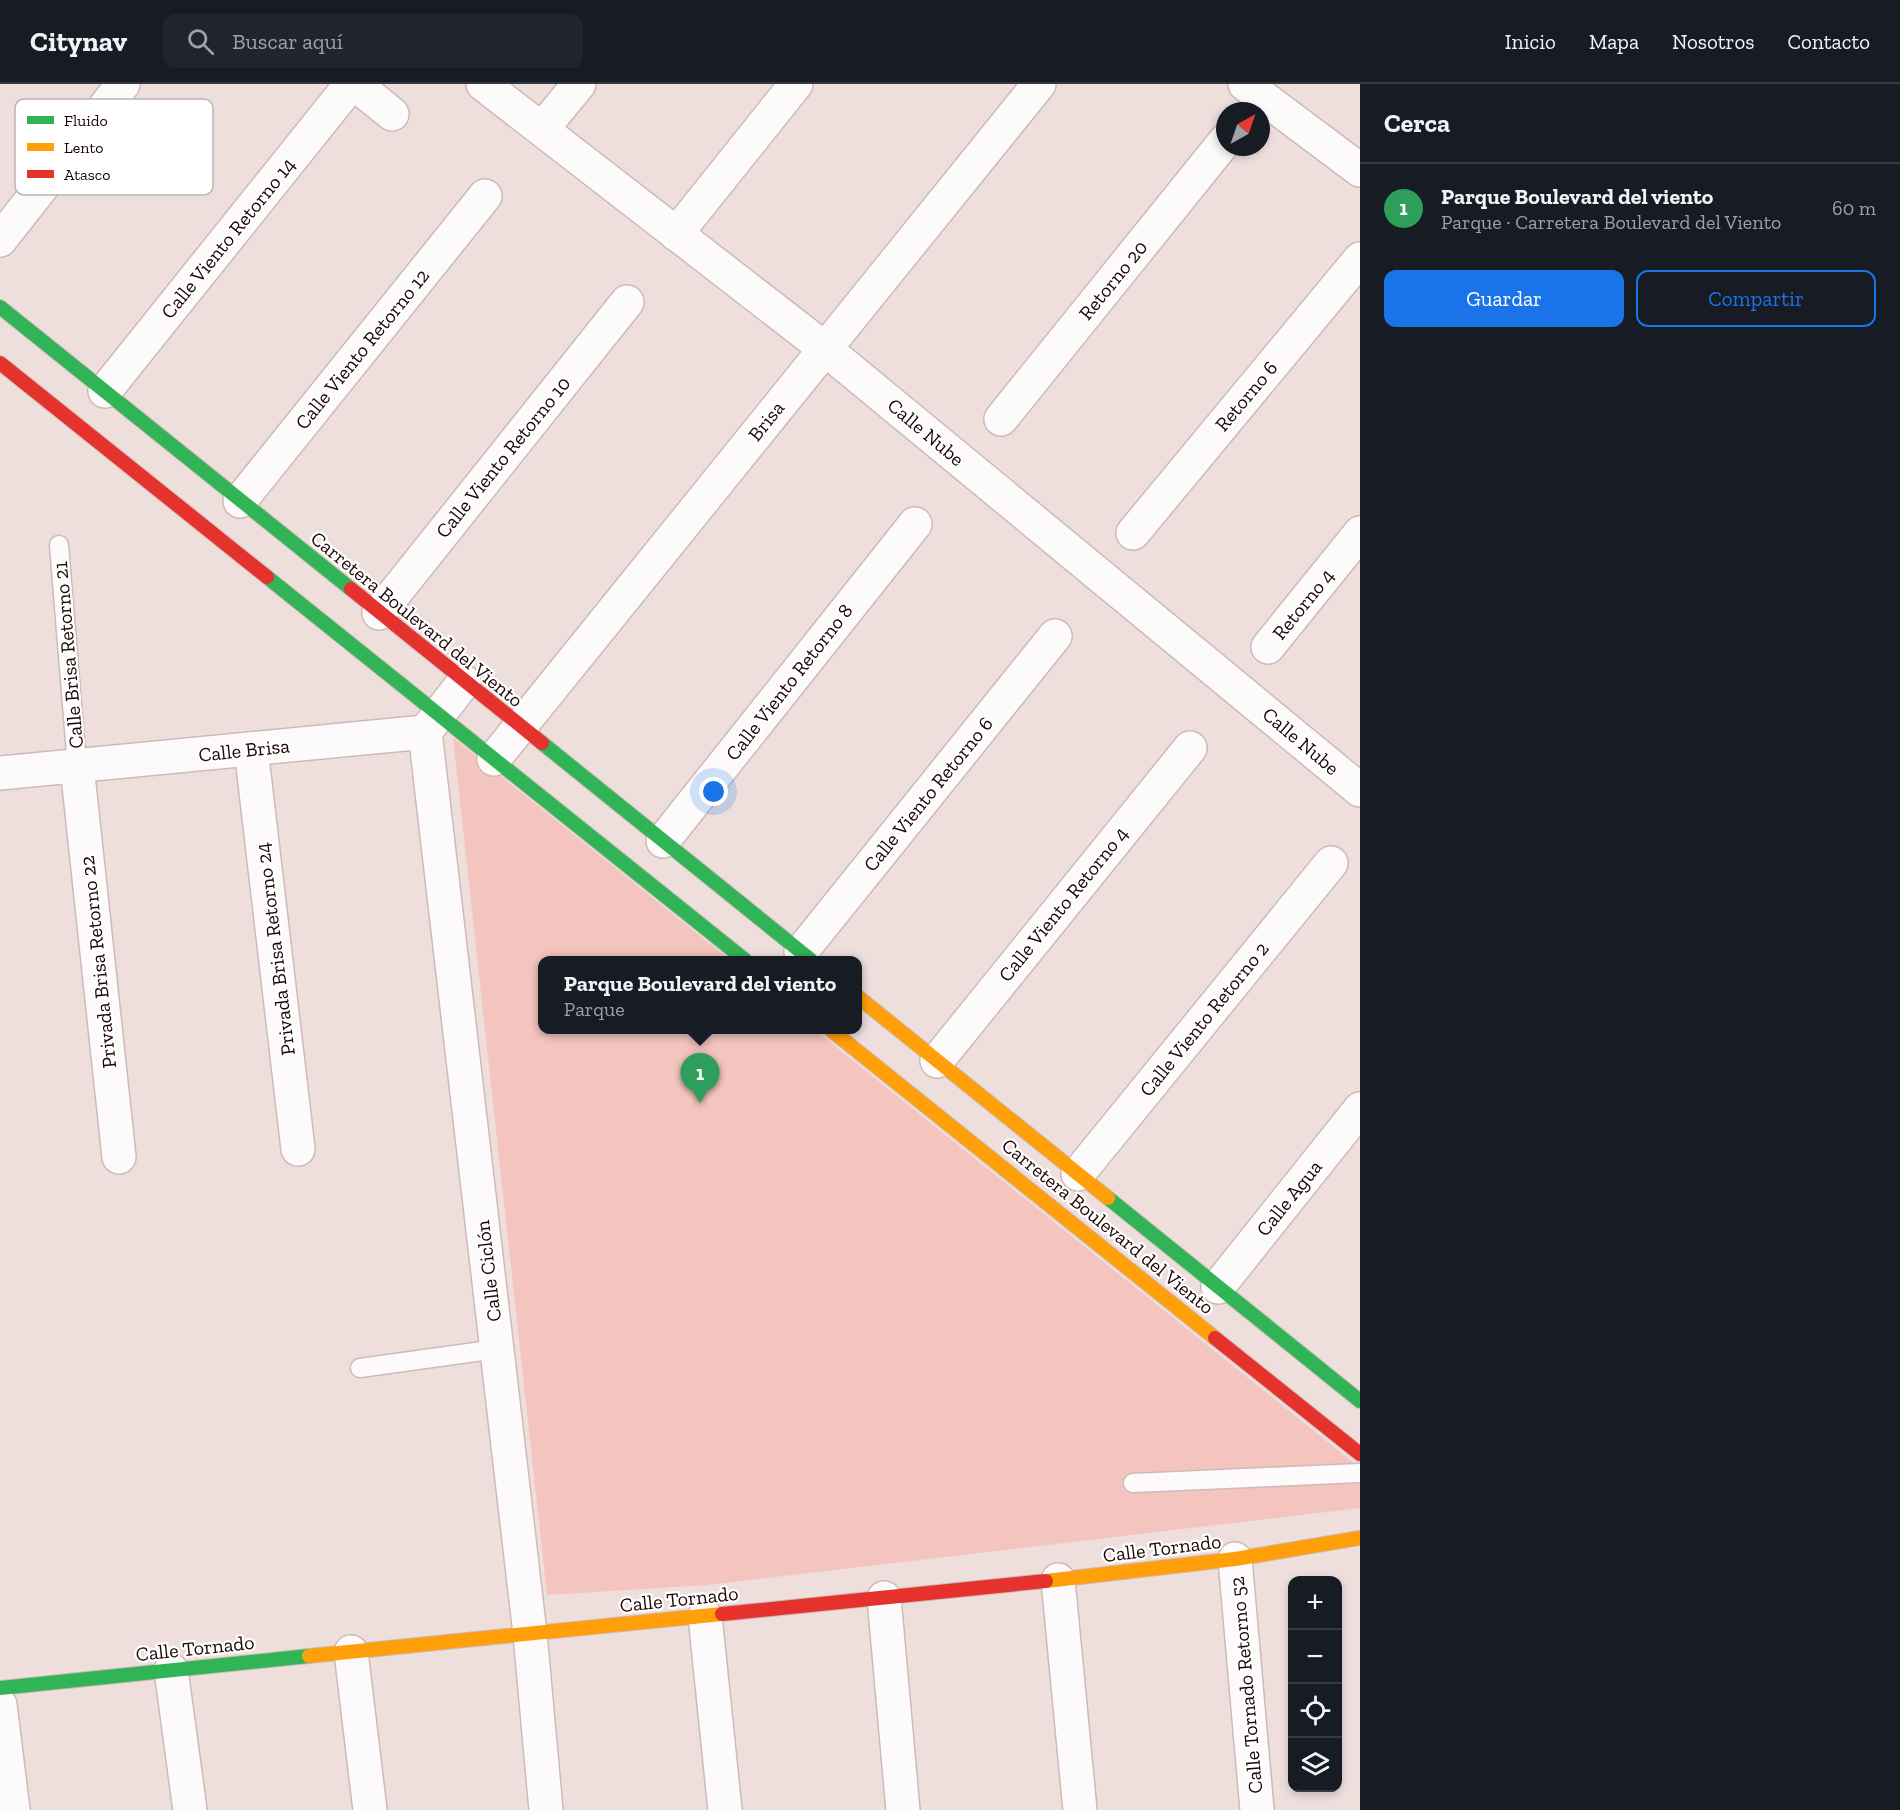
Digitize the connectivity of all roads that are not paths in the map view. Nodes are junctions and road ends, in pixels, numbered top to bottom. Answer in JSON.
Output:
{"nodes":[{"id":1,"x":123,"y":84,"type":"edge"},
{"id":2,"x":353,"y":84,"type":"edge"},
{"id":3,"x":483,"y":84,"type":"edge"},
{"id":4,"x":579,"y":84,"type":"edge"},
{"id":5,"x":796,"y":84,"type":"edge"},
{"id":6,"x":1039,"y":84,"type":"edge"},
{"id":7,"x":1257,"y":94,"type":"edge"},
{"id":8,"x":111,"y":99,"type":"edge"},
{"id":9,"x":393,"y":114,"type":"dead end"},
{"id":10,"x":542,"y":129,"type":"junction"},
{"id":11,"x":1216,"y":152,"type":"edge"},
{"id":12,"x":1360,"y":170,"type":"edge"},
{"id":13,"x":35,"y":195,"type":"edge"},
{"id":14,"x":485,"y":196,"type":"dead end"},
{"id":15,"x":676,"y":234,"type":"junction"},
{"id":16,"x":0,"y":240,"type":"edge"},
{"id":17,"x":1360,"y":259,"type":"edge"},
{"id":18,"x":627,"y":302,"type":"dead end"},
{"id":19,"x":0,"y":307,"type":"edge"},
{"id":20,"x":824,"y":348,"type":"junction"},
{"id":21,"x":0,"y":363,"type":"edge"},
{"id":22,"x":105,"y":391,"type":"junction"},
{"id":23,"x":1001,"y":419,"type":"dead end"},
{"id":24,"x":240,"y":501,"type":"junction"},
{"id":25,"x":915,"y":524,"type":"dead end"},
{"id":26,"x":1133,"y":533,"type":"dead end"},
{"id":27,"x":1360,"y":533,"type":"edge"},
{"id":28,"x":59,"y":544,"type":"dead end"},
{"id":29,"x":379,"y":613,"type":"junction"},
{"id":30,"x":1055,"y":636,"type":"dead end"},
{"id":31,"x":1268,"y":647,"type":"dead end"},
{"id":32,"x":464,"y":682,"type":"junction"},
{"id":33,"x":432,"y":723,"type":"junction"},
{"id":34,"x":521,"y":727,"type":"junction"},
{"id":35,"x":1190,"y":748,"type":"dead end"},
{"id":36,"x":251,"y":749,"type":"junction"},
{"id":37,"x":494,"y":759,"type":"junction"},
{"id":38,"x":77,"y":766,"type":"junction"},
{"id":39,"x":0,"y":774,"type":"edge"},
{"id":40,"x":1360,"y":790,"type":"edge"},
{"id":41,"x":663,"y":842,"type":"junction"},
{"id":42,"x":1331,"y":863,"type":"dead end"},
{"id":43,"x":740,"y":956,"type":"edge"},
{"id":44,"x":806,"y":956,"type":"edge"},
{"id":45,"x":862,"y":1000,"type":"edge"},
{"id":46,"x":837,"y":1034,"type":"edge"},
{"id":47,"x":936,"y":1061,"type":"junction"},
{"id":48,"x":1360,"y":1108,"type":"edge"},
{"id":49,"x":298,"y":1149,"type":"dead end"},
{"id":50,"x":119,"y":1157,"type":"dead end"},
{"id":51,"x":1078,"y":1174,"type":"junction"},
{"id":52,"x":1218,"y":1287,"type":"junction"},
{"id":53,"x":497,"y":1349,"type":"junction"},
{"id":54,"x":360,"y":1368,"type":"dead end"},
{"id":55,"x":1360,"y":1401,"type":"edge"},
{"id":56,"x":1360,"y":1454,"type":"edge"},
{"id":57,"x":1360,"y":1473,"type":"edge"},
{"id":58,"x":1133,"y":1483,"type":"dead end"},
{"id":59,"x":1360,"y":1538,"type":"edge"},
{"id":60,"x":1235,"y":1559,"type":"junction"},
{"id":61,"x":1058,"y":1580,"type":"junction"},
{"id":62,"x":884,"y":1598,"type":"junction"},
{"id":63,"x":705,"y":1616,"type":"junction"},
{"id":64,"x":530,"y":1634,"type":"junction"},
{"id":65,"x":351,"y":1652,"type":"junction"},
{"id":66,"x":171,"y":1670,"type":"junction"},
{"id":67,"x":0,"y":1688,"type":"edge"},
{"id":68,"x":0,"y":1705,"type":"edge"},
{"id":69,"x":13,"y":1810,"type":"edge"},
{"id":70,"x":190,"y":1810,"type":"edge"},
{"id":71,"x":370,"y":1810,"type":"edge"},
{"id":72,"x":546,"y":1810,"type":"edge"},
{"id":73,"x":725,"y":1810,"type":"edge"},
{"id":74,"x":903,"y":1810,"type":"edge"},
{"id":75,"x":1080,"y":1810,"type":"edge"},
{"id":76,"x":1257,"y":1810,"type":"edge"}],
"edges":[{"from":1,"to":8,"type":"street"},
{"from":2,"to":9,"type":"street","name":"Calle Viento Retorno 14"},
{"from":2,"to":22,"type":"street","name":"Calle Viento Retorno 14"},
{"from":3,"to":10,"type":"street","name":"Calle Nube"},
{"from":4,"to":10,"type":"street"},
{"from":5,"to":15,"type":"street"},
{"from":6,"to":20,"type":"street","name":"Brisa"},
{"from":7,"to":12,"type":"street"},
{"from":10,"to":15,"type":"street","name":"Calle Nube"},
{"from":11,"to":23,"type":"street","name":"Retorno 20"},
{"from":13,"to":16,"type":"street"},
{"from":14,"to":24,"type":"street","name":"Calle Viento Retorno 12"},
{"from":15,"to":20,"type":"street","name":"Calle Nube"},
{"from":17,"to":26,"type":"street","name":"Retorno 6"},
{"from":18,"to":29,"type":"street","name":"Calle Viento Retorno 10"},
{"from":19,"to":22,"type":"street","name":"Carretera Boulevard del Viento"},
{"from":20,"to":34,"type":"street","name":"Brisa"},
{"from":20,"to":40,"type":"street","name":"Calle Nube"},
{"from":21,"to":33,"type":"street"},
{"from":22,"to":24,"type":"street","name":"Carretera Boulevard del Viento"},
{"from":24,"to":29,"type":"street","name":"Carretera Boulevard del Viento"},
{"from":25,"to":41,"type":"street","name":"Calle Viento Retorno 8"},
{"from":27,"to":31,"type":"street","name":"Retorno 4"},
{"from":28,"to":38,"type":"lane","name":"Calle Brisa Retorno 21"},
{"from":29,"to":32,"type":"street","name":"Carretera Boulevard del Viento"},
{"from":30,"to":44,"type":"street","name":"Calle Viento Retorno 6"},
{"from":32,"to":33,"type":"street"},
{"from":32,"to":34,"type":"street","name":"Carretera Boulevard del Viento"},
{"from":33,"to":36,"type":"street","name":"Calle Brisa"},
{"from":33,"to":37,"type":"street"},
{"from":33,"to":53,"type":"street","name":"Calle Ciclón"},
{"from":34,"to":37,"type":"street","name":"Brisa"},
{"from":34,"to":41,"type":"street","name":"Carretera Boulevard del Viento"},
{"from":35,"to":47,"type":"street","name":"Calle Viento Retorno 4"},
{"from":36,"to":38,"type":"street","name":"Calle Brisa"},
{"from":36,"to":49,"type":"street","name":"Privada Brisa Retorno 24"},
{"from":37,"to":43,"type":"street"},
{"from":38,"to":39,"type":"street","name":"Calle Brisa"},
{"from":38,"to":50,"type":"street","name":"Privada Brisa Retorno 22"},
{"from":41,"to":44,"type":"street","name":"Carretera Boulevard del Viento"},
{"from":42,"to":51,"type":"street","name":"Calle Viento Retorno 2"},
{"from":45,"to":47,"type":"street","name":"Carretera Boulevard del Viento"},
{"from":46,"to":56,"type":"street","name":"Carretera Boulevard del Viento"},
{"from":47,"to":51,"type":"street","name":"Carretera Boulevard del Viento"},
{"from":48,"to":52,"type":"street","name":"Calle Agua"},
{"from":51,"to":52,"type":"street","name":"Carretera Boulevard del Viento"},
{"from":52,"to":55,"type":"street","name":"Carretera Boulevard del Viento"},
{"from":53,"to":54,"type":"lane"},
{"from":53,"to":64,"type":"street","name":"Calle Ciclón"},
{"from":57,"to":58,"type":"lane"},
{"from":59,"to":60,"type":"street","name":"Calle Tornado"},
{"from":60,"to":61,"type":"street","name":"Calle Tornado"},
{"from":60,"to":76,"type":"street","name":"Calle Tornado Retorno 52"},
{"from":61,"to":62,"type":"street","name":"Calle Tornado"},
{"from":61,"to":75,"type":"street"},
{"from":62,"to":63,"type":"street","name":"Calle Tornado"},
{"from":62,"to":74,"type":"street"},
{"from":63,"to":64,"type":"street","name":"Calle Tornado"},
{"from":63,"to":73,"type":"street"},
{"from":64,"to":65,"type":"street","name":"Calle Tornado"},
{"from":64,"to":72,"type":"street","name":"Calle Ciclón"},
{"from":65,"to":66,"type":"street","name":"Calle Tornado"},
{"from":65,"to":71,"type":"street"},
{"from":66,"to":67,"type":"street","name":"Calle Tornado"},
{"from":66,"to":70,"type":"street"},
{"from":68,"to":69,"type":"street"}]}
